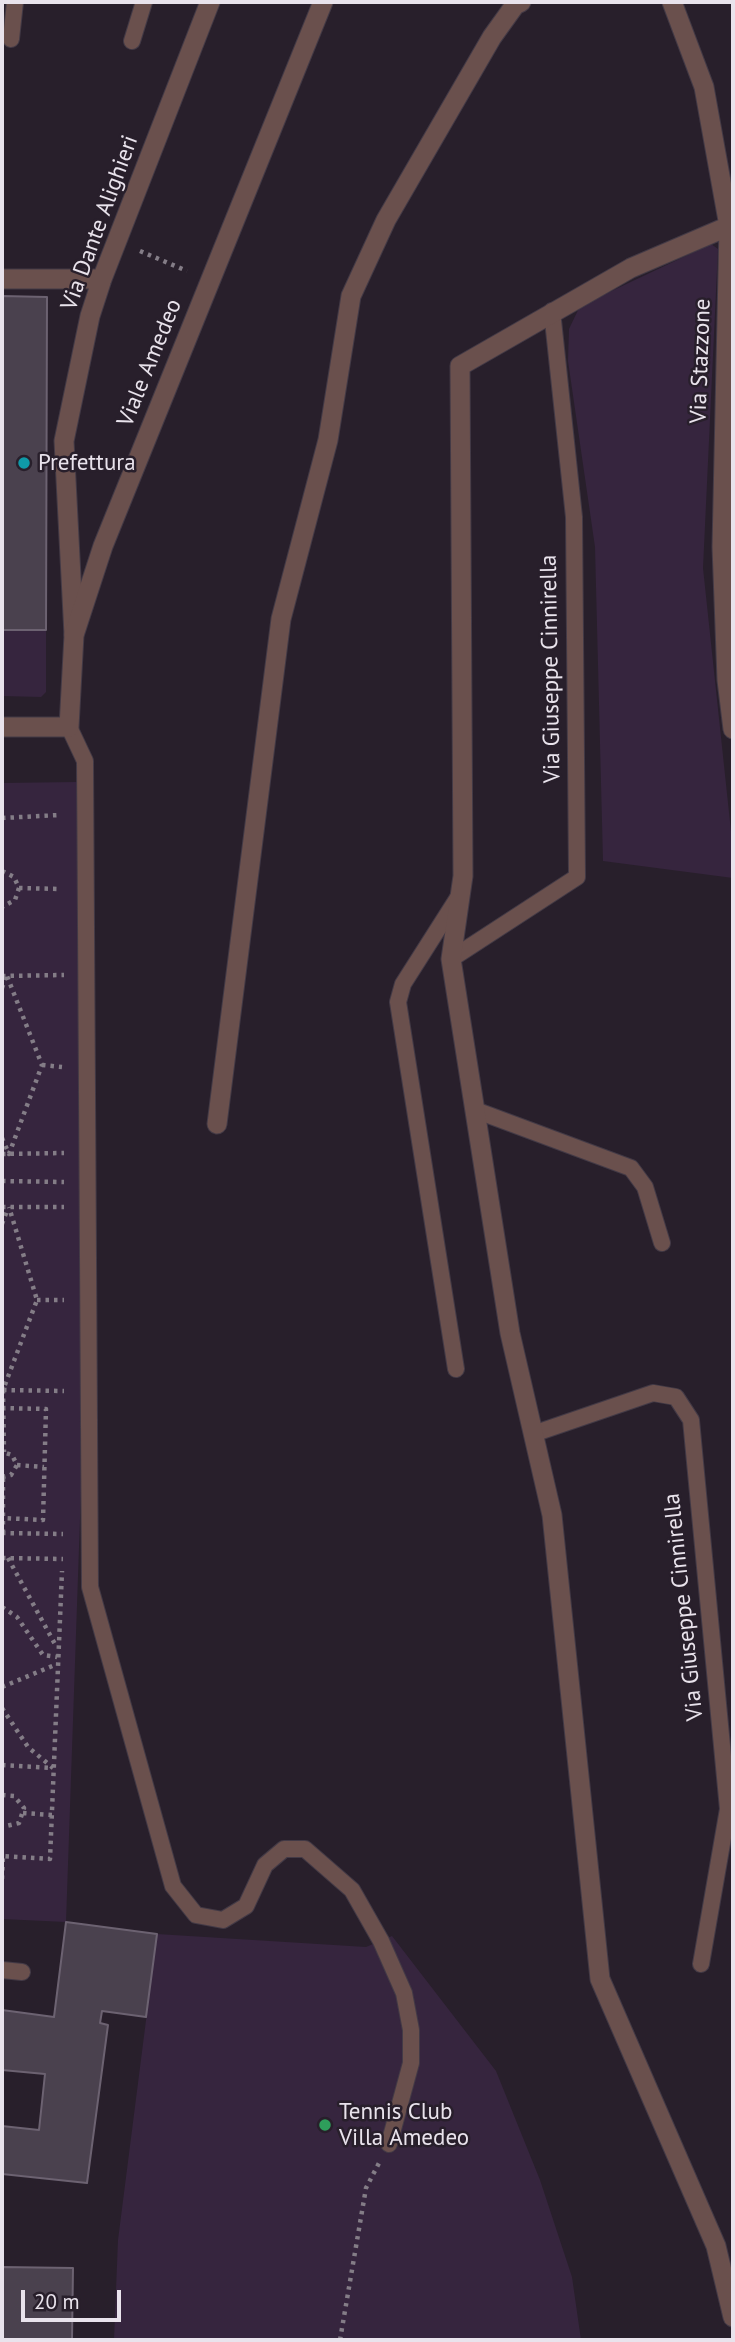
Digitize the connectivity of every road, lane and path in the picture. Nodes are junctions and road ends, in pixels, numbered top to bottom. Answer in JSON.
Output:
{"nodes":[{"id":1,"x":15,"y":2,"type":"edge"},
{"id":2,"x":144,"y":2,"type":"edge"},
{"id":3,"x":209,"y":2,"type":"edge"},
{"id":4,"x":323,"y":2,"type":"edge"},
{"id":5,"x":522,"y":2,"type":"edge"},
{"id":6,"x":672,"y":2,"type":"edge"},
{"id":7,"x":11,"y":39,"type":"dead end"},
{"id":8,"x":132,"y":41,"type":"dead end"},
{"id":9,"x":729,"y":226,"type":"junction"},
{"id":10,"x":116,"y":241,"type":"junction"},
{"id":11,"x":2,"y":279,"type":"edge"},
{"id":12,"x":102,"y":279,"type":"junction"},
{"id":13,"x":210,"y":281,"type":"junction"},
{"id":14,"x":552,"y":311,"type":"junction"},
{"id":15,"x":74,"y":635,"type":"junction"},
{"id":16,"x":2,"y":727,"type":"edge"},
{"id":17,"x":69,"y":727,"type":"junction"},
{"id":18,"x":733,"y":729,"type":"edge"},
{"id":19,"x":65,"y":815,"type":"dead end"},
{"id":20,"x":2,"y":818,"type":"edge"},
{"id":21,"x":2,"y":871,"type":"edge"},
{"id":22,"x":19,"y":888,"type":"junction"},
{"id":23,"x":460,"y":894,"type":"junction"},
{"id":24,"x":66,"y":901,"type":"dead end"},
{"id":25,"x":2,"y":907,"type":"edge"},
{"id":26,"x":451,"y":959,"type":"junction"},
{"id":27,"x":67,"y":963,"type":"dead end"},
{"id":28,"x":67,"y":975,"type":"junction"},
{"id":29,"x":4,"y":976,"type":"edge"},
{"id":30,"x":68,"y":987,"type":"dead end"},
{"id":31,"x":2,"y":988,"type":"edge"},
{"id":32,"x":69,"y":1060,"type":"dead end"},
{"id":33,"x":42,"y":1065,"type":"junction"},
{"id":34,"x":475,"y":1110,"type":"junction"},
{"id":35,"x":217,"y":1124,"type":"dead end"},
{"id":36,"x":2,"y":1138,"type":"edge"},
{"id":37,"x":2,"y":1154,"type":"edge"},
{"id":38,"x":9,"y":1154,"type":"junction"},
{"id":39,"x":69,"y":1163,"type":"dead end"},
{"id":40,"x":69,"y":1172,"type":"dead end"},
{"id":41,"x":2,"y":1181,"type":"edge"},
{"id":42,"x":2,"y":1207,"type":"edge"},
{"id":43,"x":9,"y":1207,"type":"junction"},
{"id":44,"x":69,"y":1207,"type":"dead end"},
{"id":45,"x":2,"y":1224,"type":"edge"},
{"id":46,"x":662,"y":1243,"type":"dead end"},
{"id":47,"x":37,"y":1300,"type":"junction"},
{"id":48,"x":69,"y":1300,"type":"dead end"},
{"id":49,"x":456,"y":1369,"type":"dead end"},
{"id":50,"x":68,"y":1378,"type":"dead end"},
{"id":51,"x":2,"y":1389,"type":"edge"},
{"id":52,"x":67,"y":1391,"type":"junction"},
{"id":53,"x":67,"y":1404,"type":"dead end"},
{"id":54,"x":2,"y":1408,"type":"edge"},
{"id":55,"x":533,"y":1434,"type":"junction"},
{"id":56,"x":3,"y":1452,"type":"edge"},
{"id":57,"x":17,"y":1465,"type":"junction"},
{"id":58,"x":44,"y":1467,"type":"junction"},
{"id":59,"x":2,"y":1477,"type":"edge"},
{"id":60,"x":3,"y":1518,"type":"edge"},
{"id":61,"x":64,"y":1521,"type":"dead end"},
{"id":62,"x":2,"y":1534,"type":"edge"},
{"id":63,"x":63,"y":1534,"type":"junction"},
{"id":64,"x":5,"y":1558,"type":"edge"},
{"id":65,"x":63,"y":1559,"type":"junction"},
{"id":66,"x":2,"y":1607,"type":"edge"},
{"id":67,"x":57,"y":1648,"type":"junction"},
{"id":68,"x":57,"y":1657,"type":"junction"},
{"id":69,"x":57,"y":1664,"type":"junction"},
{"id":70,"x":2,"y":1687,"type":"edge"},
{"id":71,"x":2,"y":1708,"type":"edge"},
{"id":72,"x":2,"y":1765,"type":"edge"},
{"id":73,"x":54,"y":1768,"type":"junction"},
{"id":74,"x":2,"y":1795,"type":"edge"},
{"id":75,"x":23,"y":1814,"type":"junction"},
{"id":76,"x":52,"y":1815,"type":"junction"},
{"id":77,"x":2,"y":1827,"type":"edge"},
{"id":78,"x":2,"y":1879,"type":"edge"},
{"id":79,"x":701,"y":1964,"type":"dead end"},
{"id":80,"x":2,"y":1970,"type":"edge"},
{"id":81,"x":22,"y":1972,"type":"dead end"},
{"id":82,"x":389,"y":2144,"type":"joint"},
{"id":83,"x":733,"y":2317,"type":"edge"},
{"id":84,"x":341,"y":2340,"type":"edge"}],
"edges":[{"from":1,"to":7,"type":"lane"},
{"from":2,"to":8,"type":"lane"},
{"from":3,"to":10,"type":"street","name":"Via Dante Alighieri"},
{"from":4,"to":13,"type":"street","name":"Viale Amedeo"},
{"from":5,"to":35,"type":"street"},
{"from":6,"to":9,"type":"street","name":"Via Stazzone"},
{"from":9,"to":14,"type":"street"},
{"from":9,"to":18,"type":"street","name":"Via Stazzone"},
{"from":10,"to":12,"type":"street","name":"Via Dante Alighieri"},
{"from":10,"to":13,"type":"path"},
{"from":11,"to":12,"type":"street"},
{"from":12,"to":15,"type":"street","name":"Via Dante Alighieri"},
{"from":13,"to":15,"type":"street","name":"Viale Amedeo"},
{"from":14,"to":23,"type":"street"},
{"from":14,"to":26,"type":"lane","name":"Via Giuseppe Cinnirella"},
{"from":15,"to":17,"type":"street","name":"Viale Amedeo"},
{"from":16,"to":17,"type":"street"},
{"from":17,"to":82,"type":"lane"},
{"from":19,"to":20,"type":"path"},
{"from":21,"to":22,"type":"path"},
{"from":22,"to":24,"type":"path"},
{"from":22,"to":25,"type":"path"},
{"from":23,"to":26,"type":"street"},
{"from":23,"to":49,"type":"lane"},
{"from":26,"to":34,"type":"street"},
{"from":27,"to":28,"type":"path"},
{"from":28,"to":29,"type":"path"},
{"from":28,"to":30,"type":"path"},
{"from":29,"to":31,"type":"path"},
{"from":29,"to":33,"type":"path"},
{"from":32,"to":33,"type":"path"},
{"from":33,"to":38,"type":"path"},
{"from":34,"to":46,"type":"lane"},
{"from":34,"to":55,"type":"street"},
{"from":36,"to":38,"type":"path"},
{"from":37,"to":38,"type":"path"},
{"from":38,"to":39,"type":"path"},
{"from":40,"to":41,"type":"path"},
{"from":42,"to":43,"type":"path"},
{"from":43,"to":44,"type":"path"},
{"from":43,"to":45,"type":"path"},
{"from":43,"to":47,"type":"path"},
{"from":47,"to":48,"type":"path"},
{"from":47,"to":51,"type":"path"},
{"from":50,"to":52,"type":"path"},
{"from":51,"to":52,"type":"path"},
{"from":51,"to":54,"type":"path"},
{"from":52,"to":53,"type":"path"},
{"from":54,"to":56,"type":"path"},
{"from":54,"to":58,"type":"path"},
{"from":55,"to":79,"type":"lane","name":"Via Giuseppe Cinnirella"},
{"from":55,"to":83,"type":"street"},
{"from":56,"to":57,"type":"path"},
{"from":57,"to":58,"type":"path"},
{"from":57,"to":59,"type":"path"},
{"from":58,"to":60,"type":"path"},
{"from":59,"to":60,"type":"path"},
{"from":60,"to":62,"type":"path"},
{"from":61,"to":63,"type":"path"},
{"from":62,"to":63,"type":"path"},
{"from":63,"to":65,"type":"path"},
{"from":64,"to":65,"type":"path"},
{"from":64,"to":67,"type":"path"},
{"from":65,"to":67,"type":"path"},
{"from":66,"to":68,"type":"path"},
{"from":67,"to":68,"type":"path"},
{"from":68,"to":69,"type":"path"},
{"from":69,"to":70,"type":"path"},
{"from":69,"to":73,"type":"path"},
{"from":71,"to":73,"type":"path"},
{"from":72,"to":73,"type":"path"},
{"from":73,"to":76,"type":"path"},
{"from":74,"to":75,"type":"path"},
{"from":75,"to":76,"type":"path"},
{"from":75,"to":77,"type":"path"},
{"from":76,"to":78,"type":"path"},
{"from":80,"to":81,"type":"lane"},
{"from":82,"to":84,"type":"path"}]}
